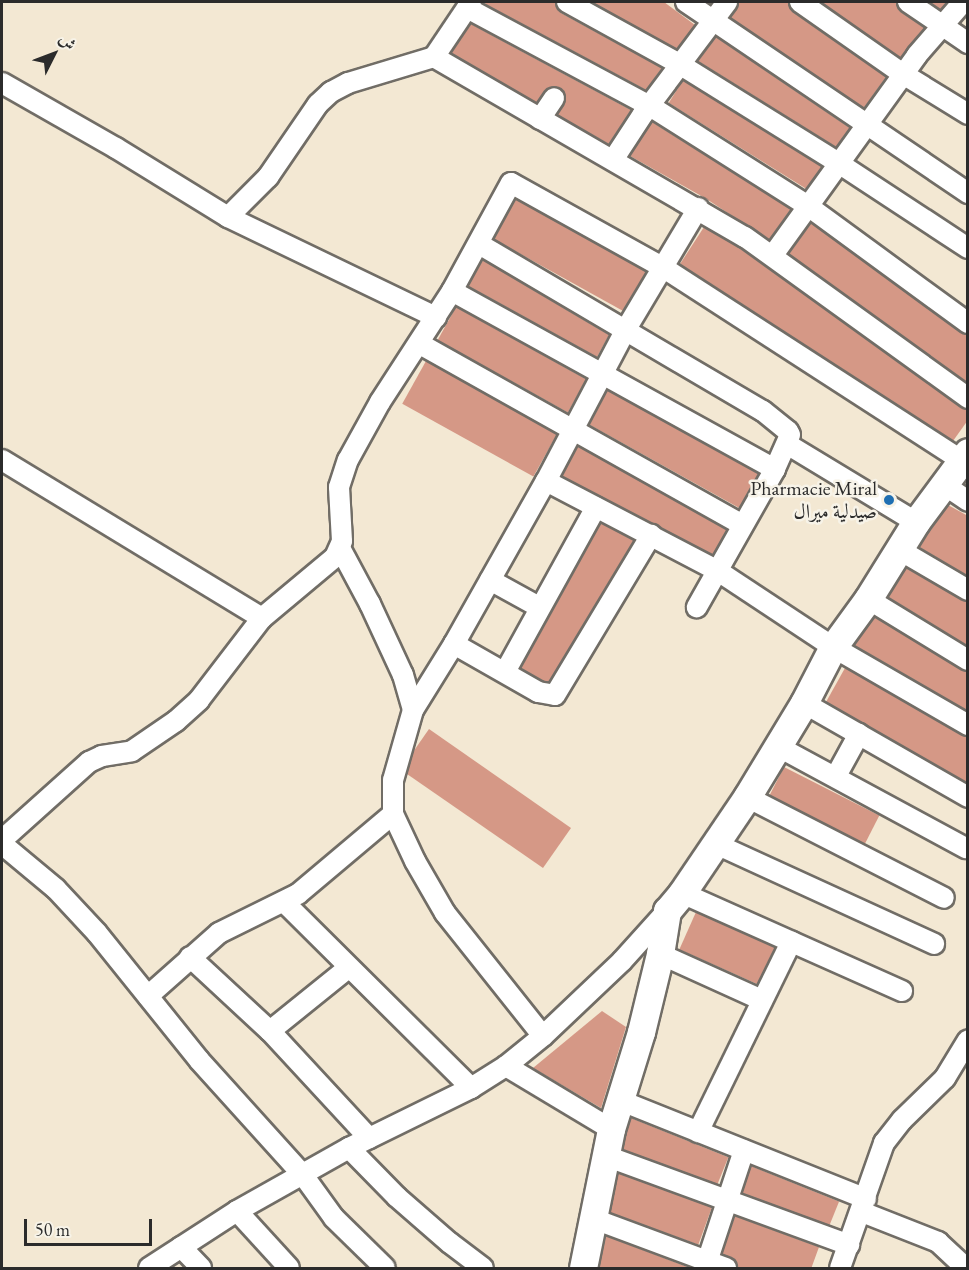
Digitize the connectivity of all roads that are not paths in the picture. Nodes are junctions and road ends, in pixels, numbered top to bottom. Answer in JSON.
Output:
{"nodes":[{"id":1,"x":567,"y":2,"type":"edge"},
{"id":2,"x":686,"y":2,"type":"edge"},
{"id":3,"x":727,"y":2,"type":"edge"},
{"id":4,"x":800,"y":2,"type":"edge"},
{"id":5,"x":908,"y":2,"type":"edge"},
{"id":6,"x":963,"y":2,"type":"edge"},
{"id":7,"x":469,"y":5,"type":"edge"},
{"id":8,"x":714,"y":20,"type":"junction"},
{"id":9,"x":943,"y":25,"type":"junction"},
{"id":10,"x":968,"y":43,"type":"edge"},
{"id":11,"x":434,"y":57,"type":"junction"},
{"id":12,"x":681,"y":64,"type":"junction"},
{"id":13,"x":903,"y":74,"type":"junction"},
{"id":14,"x":2,"y":82,"type":"edge"},
{"id":15,"x":554,"y":98,"type":"dead end"},
{"id":16,"x":650,"y":106,"type":"junction"},
{"id":17,"x":968,"y":114,"type":"edge"},
{"id":18,"x":540,"y":119,"type":"junction"},
{"id":19,"x":866,"y":125,"type":"junction"},
{"id":20,"x":613,"y":160,"type":"junction"},
{"id":21,"x":840,"y":164,"type":"junction"},
{"id":22,"x":968,"y":193,"type":"edge"},
{"id":23,"x":808,"y":206,"type":"junction"},
{"id":24,"x":698,"y":208,"type":"junction"},
{"id":25,"x":228,"y":217,"type":"junction"},
{"id":26,"x":479,"y":244,"type":"junction"},
{"id":27,"x":968,"y":248,"type":"edge"},
{"id":28,"x":773,"y":255,"type":"junction"},
{"id":29,"x":664,"y":268,"type":"junction"},
{"id":30,"x":452,"y":291,"type":"junction"},
{"id":31,"x":436,"y":317,"type":"junction"},
{"id":32,"x":968,"y":323,"type":"edge"},
{"id":33,"x":626,"y":329,"type":"junction"},
{"id":34,"x":420,"y":344,"type":"junction"},
{"id":35,"x":602,"y":374,"type":"junction"},
{"id":36,"x":968,"y":398,"type":"edge"},
{"id":37,"x":573,"y":430,"type":"junction"},
{"id":38,"x":787,"y":444,"type":"junction"},
{"id":39,"x":964,"y":456,"type":"edge"},
{"id":40,"x":2,"y":460,"type":"edge"},
{"id":41,"x":775,"y":469,"type":"junction"},
{"id":42,"x":546,"y":480,"type":"junction"},
{"id":43,"x":943,"y":484,"type":"junction"},
{"id":44,"x":968,"y":501,"type":"edge"},
{"id":45,"x":596,"y":507,"type":"junction"},
{"id":46,"x":916,"y":522,"type":"junction"},
{"id":47,"x":743,"y":525,"type":"junction"},
{"id":48,"x":651,"y":535,"type":"junction"},
{"id":49,"x":340,"y":548,"type":"junction"},
{"id":50,"x":898,"y":549,"type":"junction"},
{"id":51,"x":718,"y":571,"type":"junction"},
{"id":52,"x":490,"y":580,"type":"junction"},
{"id":53,"x":968,"y":590,"type":"edge"},
{"id":54,"x":868,"y":598,"type":"junction"},
{"id":55,"x":539,"y":607,"type":"junction"},
{"id":56,"x":697,"y":607,"type":"dead end"},
{"id":57,"x":262,"y":618,"type":"junction"},
{"id":58,"x":454,"y":644,"type":"junction"},
{"id":59,"x":833,"y":647,"type":"junction"},
{"id":60,"x":968,"y":660,"type":"edge"},
{"id":61,"x":504,"y":672,"type":"junction"},
{"id":62,"x":804,"y":703,"type":"junction"},
{"id":63,"x":413,"y":710,"type":"junction"},
{"id":64,"x":968,"y":725,"type":"edge"},
{"id":65,"x":859,"y":734,"type":"junction"},
{"id":66,"x":777,"y":746,"type":"junction"},
{"id":67,"x":836,"y":776,"type":"junction"},
{"id":68,"x":747,"y":796,"type":"junction"},
{"id":69,"x":968,"y":797,"type":"edge"},
{"id":70,"x":393,"y":814,"type":"junction"},
{"id":71,"x":2,"y":842,"type":"edge"},
{"id":72,"x":716,"y":844,"type":"junction"},
{"id":73,"x":966,"y":848,"type":"edge"},
{"id":74,"x":944,"y":898,"type":"dead end"},
{"id":75,"x":284,"y":902,"type":"junction"},
{"id":76,"x":675,"y":902,"type":"junction"},
{"id":77,"x":791,"y":942,"type":"junction"},
{"id":78,"x":934,"y":944,"type":"dead end"},
{"id":79,"x":660,"y":954,"type":"junction"},
{"id":80,"x":190,"y":957,"type":"junction"},
{"id":81,"x":348,"y":968,"type":"junction"},
{"id":82,"x":902,"y":991,"type":"dead end"},
{"id":83,"x":148,"y":996,"type":"junction"},
{"id":84,"x":762,"y":1000,"type":"junction"},
{"id":85,"x":270,"y":1030,"type":"junction"},
{"id":86,"x":543,"y":1036,"type":"junction"},
{"id":87,"x":968,"y":1040,"type":"edge"},
{"id":88,"x":506,"y":1066,"type":"junction"},
{"id":89,"x":471,"y":1088,"type":"junction"},
{"id":90,"x":619,"y":1100,"type":"junction"},
{"id":91,"x":611,"y":1129,"type":"junction"},
{"id":92,"x":698,"y":1132,"type":"junction"},
{"id":93,"x":369,"y":1138,"type":"junction"},
{"id":94,"x":349,"y":1148,"type":"junction"},
{"id":95,"x":744,"y":1150,"type":"junction"},
{"id":96,"x":606,"y":1156,"type":"junction"},
{"id":97,"x":303,"y":1175,"type":"junction"},
{"id":98,"x":726,"y":1200,"type":"junction"},
{"id":99,"x":864,"y":1206,"type":"junction"},
{"id":100,"x":237,"y":1211,"type":"junction"},
{"id":101,"x":594,"y":1219,"type":"junction"},
{"id":102,"x":849,"y":1245,"type":"junction"},
{"id":103,"x":181,"y":1247,"type":"junction"},
{"id":104,"x":706,"y":1265,"type":"edge"},
{"id":105,"x":149,"y":1269,"type":"edge"},
{"id":106,"x":201,"y":1269,"type":"edge"},
{"id":107,"x":289,"y":1269,"type":"edge"},
{"id":108,"x":385,"y":1269,"type":"edge"},
{"id":109,"x":483,"y":1269,"type":"edge"},
{"id":110,"x":583,"y":1269,"type":"edge"},
{"id":111,"x":726,"y":1269,"type":"edge"},
{"id":112,"x":840,"y":1269,"type":"edge"},
{"id":113,"x":966,"y":1269,"type":"edge"}],
"edges":[{"from":1,"to":12,"type":"street"},
{"from":2,"to":8,"type":"street"},
{"from":3,"to":8,"type":"street"},
{"from":4,"to":13,"type":"street"},
{"from":5,"to":9,"type":"street"},
{"from":6,"to":9,"type":"street"},
{"from":7,"to":11,"type":"street"},
{"from":7,"to":16,"type":"street"},
{"from":8,"to":12,"type":"street"},
{"from":8,"to":19,"type":"street"},
{"from":9,"to":10,"type":"street"},
{"from":9,"to":13,"type":"street"},
{"from":11,"to":18,"type":"street"},
{"from":11,"to":25,"type":"street"},
{"from":12,"to":16,"type":"street"},
{"from":12,"to":21,"type":"street"},
{"from":13,"to":17,"type":"street"},
{"from":13,"to":19,"type":"street"},
{"from":14,"to":25,"type":"street"},
{"from":15,"to":18,"type":"street"},
{"from":16,"to":20,"type":"street"},
{"from":16,"to":23,"type":"street"},
{"from":18,"to":20,"type":"street"},
{"from":19,"to":21,"type":"street"},
{"from":19,"to":22,"type":"street"},
{"from":20,"to":24,"type":"street"},
{"from":21,"to":23,"type":"street"},
{"from":21,"to":27,"type":"street"},
{"from":23,"to":28,"type":"street"},
{"from":23,"to":32,"type":"street"},
{"from":24,"to":28,"type":"street"},
{"from":24,"to":29,"type":"street"},
{"from":25,"to":31,"type":"street"},
{"from":26,"to":29,"type":"street"},
{"from":26,"to":30,"type":"street"},
{"from":26,"to":33,"type":"street"},
{"from":28,"to":36,"type":"street"},
{"from":29,"to":33,"type":"street"},
{"from":29,"to":39,"type":"street"},
{"from":30,"to":31,"type":"street"},
{"from":30,"to":35,"type":"street"},
{"from":31,"to":34,"type":"street"},
{"from":33,"to":35,"type":"street"},
{"from":33,"to":38,"type":"street"},
{"from":34,"to":37,"type":"street"},
{"from":34,"to":49,"type":"street"},
{"from":35,"to":37,"type":"street"},
{"from":35,"to":41,"type":"street"},
{"from":37,"to":42,"type":"street"},
{"from":37,"to":47,"type":"street"},
{"from":38,"to":41,"type":"street"},
{"from":38,"to":46,"type":"street"},
{"from":39,"to":43,"type":"street"},
{"from":40,"to":57,"type":"street"},
{"from":41,"to":47,"type":"street"},
{"from":42,"to":45,"type":"street"},
{"from":42,"to":52,"type":"street"},
{"from":43,"to":44,"type":"street"},
{"from":43,"to":46,"type":"street"},
{"from":45,"to":48,"type":"street"},
{"from":45,"to":55,"type":"street"},
{"from":46,"to":50,"type":"street"},
{"from":47,"to":51,"type":"street"},
{"from":48,"to":51,"type":"street"},
{"from":48,"to":61,"type":"street"},
{"from":49,"to":57,"type":"street"},
{"from":49,"to":63,"type":"street"},
{"from":50,"to":53,"type":"street"},
{"from":50,"to":54,"type":"street"},
{"from":51,"to":56,"type":"street"},
{"from":51,"to":59,"type":"street"},
{"from":52,"to":55,"type":"street"},
{"from":52,"to":58,"type":"street"},
{"from":54,"to":59,"type":"street"},
{"from":54,"to":60,"type":"street"},
{"from":55,"to":61,"type":"street"},
{"from":57,"to":71,"type":"street"},
{"from":58,"to":61,"type":"street"},
{"from":58,"to":63,"type":"street"},
{"from":59,"to":62,"type":"street"},
{"from":59,"to":64,"type":"street"},
{"from":62,"to":65,"type":"street"},
{"from":62,"to":66,"type":"street"},
{"from":63,"to":70,"type":"street"},
{"from":65,"to":67,"type":"street"},
{"from":65,"to":69,"type":"street"},
{"from":66,"to":67,"type":"street"},
{"from":66,"to":68,"type":"street"},
{"from":67,"to":73,"type":"street"},
{"from":68,"to":72,"type":"street"},
{"from":68,"to":74,"type":"street"},
{"from":70,"to":75,"type":"street"},
{"from":70,"to":86,"type":"street"},
{"from":71,"to":83,"type":"street"},
{"from":72,"to":76,"type":"street"},
{"from":72,"to":78,"type":"street"},
{"from":75,"to":80,"type":"street"},
{"from":75,"to":81,"type":"street"},
{"from":76,"to":77,"type":"street"},
{"from":76,"to":79,"type":"street"},
{"from":76,"to":86,"type":"street"},
{"from":77,"to":82,"type":"street"},
{"from":77,"to":84,"type":"street"},
{"from":79,"to":84,"type":"street"},
{"from":79,"to":90,"type":"street"},
{"from":80,"to":83,"type":"street"},
{"from":80,"to":85,"type":"street"},
{"from":81,"to":85,"type":"street"},
{"from":81,"to":89,"type":"street"},
{"from":83,"to":97,"type":"street"},
{"from":84,"to":92,"type":"street"},
{"from":85,"to":93,"type":"street"},
{"from":86,"to":88,"type":"street"},
{"from":87,"to":99,"type":"street"},
{"from":88,"to":89,"type":"street"},
{"from":88,"to":91,"type":"street"},
{"from":89,"to":93,"type":"street"},
{"from":90,"to":91,"type":"street"},
{"from":90,"to":92,"type":"street"},
{"from":91,"to":96,"type":"street"},
{"from":92,"to":95,"type":"street"},
{"from":93,"to":94,"type":"street"},
{"from":94,"to":97,"type":"street"},
{"from":94,"to":109,"type":"street"},
{"from":95,"to":98,"type":"street"},
{"from":95,"to":99,"type":"street"},
{"from":96,"to":98,"type":"street"},
{"from":96,"to":101,"type":"street"},
{"from":97,"to":100,"type":"street"},
{"from":97,"to":108,"type":"street"},
{"from":98,"to":102,"type":"street"},
{"from":98,"to":104,"type":"street"},
{"from":99,"to":102,"type":"street"},
{"from":99,"to":113,"type":"street"},
{"from":100,"to":103,"type":"street"},
{"from":100,"to":107,"type":"street"},
{"from":101,"to":104,"type":"street"},
{"from":101,"to":110,"type":"street"},
{"from":102,"to":112,"type":"street"},
{"from":103,"to":105,"type":"street"},
{"from":103,"to":106,"type":"street"},
{"from":104,"to":111,"type":"street"}]}
